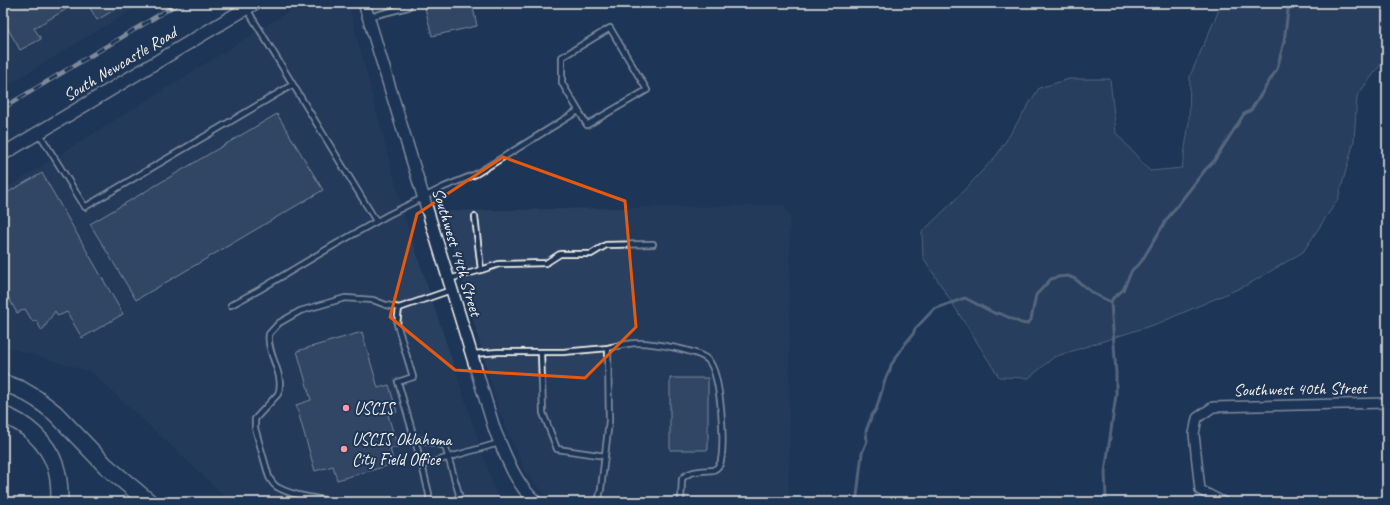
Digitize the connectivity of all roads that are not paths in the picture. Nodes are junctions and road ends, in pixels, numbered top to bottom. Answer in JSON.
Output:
{"nodes":[{"id":1,"x":364,"y":3,"type":"edge"},
{"id":2,"x":409,"y":3,"type":"edge"},
{"id":3,"x":251,"y":6,"type":"edge"},
{"id":4,"x":368,"y":17,"type":"junction"},
{"id":5,"x":292,"y":85,"type":"junction"},
{"id":6,"x":578,"y":111,"type":"junction"},
{"id":7,"x":39,"y":133,"type":"junction"},
{"id":8,"x":3,"y":154,"type":"edge"},
{"id":9,"x":423,"y":197,"type":"junction"},
{"id":10,"x":475,"y":217,"type":"dead end"},
{"id":11,"x":376,"y":221,"type":"junction"},
{"id":12,"x":653,"y":244,"type":"dead end"},
{"id":13,"x":481,"y":270,"type":"junction"},
{"id":14,"x":448,"y":279,"type":"junction"},
{"id":15,"x":451,"y":290,"type":"junction"},
{"id":16,"x":231,"y":305,"type":"dead end"},
{"id":17,"x":399,"y":308,"type":"junction"},
{"id":18,"x":608,"y":348,"type":"junction"},
{"id":19,"x":541,"y":352,"type":"junction"},
{"id":20,"x":471,"y":355,"type":"junction"},
{"id":21,"x":3,"y":383,"type":"edge"},
{"id":22,"x":1387,"y":403,"type":"edge"},
{"id":23,"x":3,"y":415,"type":"edge"},
{"id":24,"x":414,"y":438,"type":"junction"},
{"id":25,"x":500,"y":443,"type":"junction"},
{"id":26,"x":605,"y":456,"type":"junction"},
{"id":27,"x":448,"y":457,"type":"junction"},
{"id":28,"x":422,"y":464,"type":"junction"},
{"id":29,"x":60,"y":502,"type":"edge"},
{"id":30,"x":149,"y":502,"type":"edge"},
{"id":31,"x":336,"y":502,"type":"edge"},
{"id":32,"x":429,"y":502,"type":"edge"},
{"id":33,"x":450,"y":502,"type":"edge"},
{"id":34,"x":536,"y":502,"type":"edge"},
{"id":35,"x":598,"y":502,"type":"edge"},
{"id":36,"x":681,"y":502,"type":"edge"},
{"id":37,"x":1223,"y":502,"type":"edge"}],
"edges":[{"from":1,"to":4,"type":"street","name":"Southwest 44th Street"},
{"from":2,"to":4,"type":"lane"},
{"from":3,"to":5,"type":"lane"},
{"from":3,"to":7,"type":"main road","name":"South Newcastle Road"},
{"from":4,"to":9,"type":"street","name":"Southwest 44th Street"},
{"from":5,"to":7,"type":"lane"},
{"from":5,"to":11,"type":"lane"},
{"from":6,"to":6,"type":"lane"},
{"from":6,"to":9,"type":"lane"},
{"from":7,"to":8,"type":"main road","name":"South Newcastle Road"},
{"from":9,"to":11,"type":"lane"},
{"from":9,"to":14,"type":"street","name":"Southwest 44th Street"},
{"from":10,"to":13,"type":"lane"},
{"from":11,"to":16,"type":"lane"},
{"from":12,"to":13,"type":"lane"},
{"from":13,"to":14,"type":"lane"},
{"from":14,"to":15,"type":"street","name":"Southwest 44th Street"},
{"from":15,"to":17,"type":"lane"},
{"from":15,"to":20,"type":"street","name":"Southwest 44th Street"},
{"from":17,"to":24,"type":"lane"},
{"from":17,"to":31,"type":"lane"},
{"from":18,"to":19,"type":"lane"},
{"from":18,"to":26,"type":"lane"},
{"from":18,"to":36,"type":"lane"},
{"from":19,"to":20,"type":"lane"},
{"from":19,"to":26,"type":"lane"},
{"from":20,"to":25,"type":"street","name":"Southwest 44th Street"},
{"from":21,"to":30,"type":"highway"},
{"from":22,"to":37,"type":"street","name":"Southwest 40th Street"},
{"from":23,"to":29,"type":"highway"},
{"from":24,"to":27,"type":"lane"},
{"from":24,"to":28,"type":"lane"},
{"from":25,"to":27,"type":"lane"},
{"from":25,"to":34,"type":"street","name":"Southwest 44th Street"},
{"from":26,"to":35,"type":"lane"},
{"from":27,"to":28,"type":"lane"},
{"from":27,"to":33,"type":"lane"},
{"from":28,"to":32,"type":"lane"}]}
